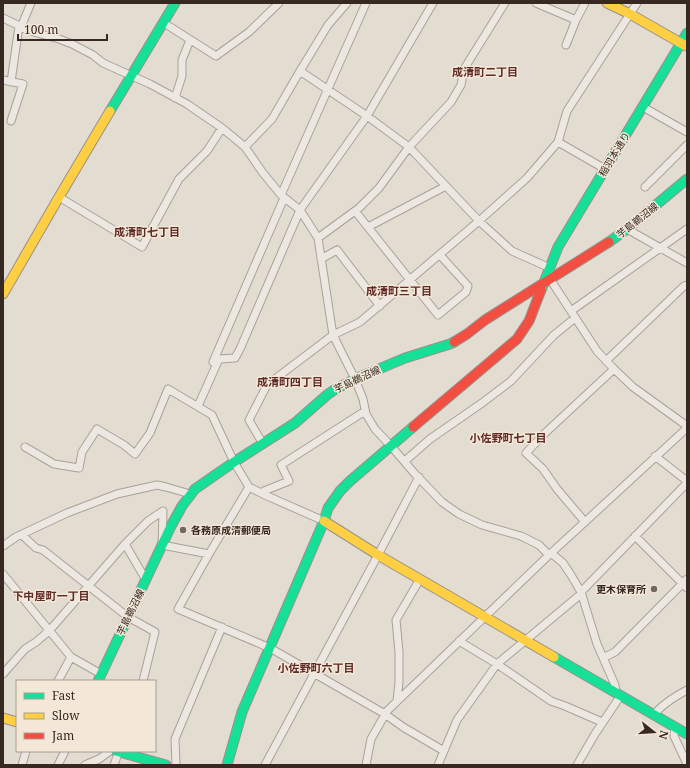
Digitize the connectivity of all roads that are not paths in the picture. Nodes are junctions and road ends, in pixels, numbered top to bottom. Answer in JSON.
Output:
{"nodes":[{"id":1,"x":30,"y":3,"type":"edge"},
{"id":2,"x":175,"y":3,"type":"edge"},
{"id":3,"x":279,"y":3,"type":"edge"},
{"id":4,"x":347,"y":3,"type":"edge"},
{"id":5,"x":366,"y":3,"type":"edge"},
{"id":6,"x":433,"y":3,"type":"edge"},
{"id":7,"x":505,"y":3,"type":"edge"},
{"id":8,"x":536,"y":3,"type":"edge"},
{"id":9,"x":585,"y":3,"type":"edge"},
{"id":10,"x":607,"y":3,"type":"edge"},
{"id":11,"x":637,"y":3,"type":"edge"},
{"id":12,"x":630,"y":14,"type":"junction"},
{"id":13,"x":3,"y":18,"type":"edge"},
{"id":14,"x":576,"y":20,"type":"junction"},
{"id":15,"x":164,"y":23,"type":"junction"},
{"id":16,"x":20,"y":26,"type":"junction"},
{"id":17,"x":687,"y":33,"type":"edge"},
{"id":18,"x":190,"y":40,"type":"junction"},
{"id":19,"x":566,"y":45,"type":"dead end"},
{"id":20,"x":684,"y":45,"type":"edge"},
{"id":21,"x":300,"y":71,"type":"junction"},
{"id":22,"x":132,"y":76,"type":"junction"},
{"id":23,"x":3,"y":80,"type":"edge"},
{"id":24,"x":12,"y":82,"type":"junction"},
{"id":25,"x":328,"y":90,"type":"junction"},
{"id":26,"x":175,"y":98,"type":"junction"},
{"id":27,"x":643,"y":106,"type":"junction"},
{"id":28,"x":367,"y":116,"type":"junction"},
{"id":29,"x":11,"y":120,"type":"dead end"},
{"id":30,"x":222,"y":128,"type":"junction"},
{"id":31,"x":687,"y":132,"type":"edge"},
{"id":32,"x":558,"y":142,"type":"junction"},
{"id":33,"x":687,"y":145,"type":"edge"},
{"id":34,"x":246,"y":147,"type":"junction"},
{"id":35,"x":409,"y":147,"type":"junction"},
{"id":36,"x":605,"y":169,"type":"junction"},
{"id":37,"x":687,"y":180,"type":"edge"},
{"id":38,"x":446,"y":186,"type":"junction"},
{"id":39,"x":645,"y":187,"type":"dead end"},
{"id":40,"x":59,"y":197,"type":"junction"},
{"id":41,"x":283,"y":197,"type":"junction"},
{"id":42,"x":300,"y":210,"type":"junction"},
{"id":43,"x":355,"y":211,"type":"junction"},
{"id":44,"x":479,"y":221,"type":"junction"},
{"id":45,"x":368,"y":226,"type":"junction"},
{"id":46,"x":627,"y":229,"type":"junction"},
{"id":47,"x":687,"y":229,"type":"edge"},
{"id":48,"x":318,"y":238,"type":"junction"},
{"id":49,"x":660,"y":248,"type":"junction"},
{"id":50,"x":440,"y":255,"type":"junction"},
{"id":51,"x":321,"y":259,"type":"junction"},
{"id":52,"x":687,"y":262,"type":"edge"},
{"id":53,"x":550,"y":268,"type":"junction"},
{"id":54,"x":558,"y":274,"type":"junction"},
{"id":55,"x":410,"y":280,"type":"junction"},
{"id":56,"x":547,"y":281,"type":"junction"},
{"id":57,"x":687,"y":285,"type":"edge"},
{"id":58,"x":3,"y":294,"type":"edge"},
{"id":59,"x":380,"y":306,"type":"junction"},
{"id":60,"x":572,"y":311,"type":"junction"},
{"id":61,"x":575,"y":318,"type":"junction"},
{"id":62,"x":333,"y":335,"type":"junction"},
{"id":63,"x":606,"y":361,"type":"junction"},
{"id":64,"x":614,"y":369,"type":"junction"},
{"id":65,"x":211,"y":377,"type":"junction"},
{"id":66,"x":355,"y":379,"type":"junction"},
{"id":67,"x":198,"y":406,"type":"junction"},
{"id":68,"x":365,"y":411,"type":"junction"},
{"id":69,"x":687,"y":427,"type":"edge"},
{"id":70,"x":263,"y":444,"type":"junction"},
{"id":71,"x":391,"y":446,"type":"junction"},
{"id":72,"x":24,"y":447,"type":"dead end"},
{"id":73,"x":655,"y":456,"type":"junction"},
{"id":74,"x":404,"y":461,"type":"junction"},
{"id":75,"x":234,"y":462,"type":"junction"},
{"id":76,"x":419,"y":477,"type":"junction"},
{"id":77,"x":687,"y":482,"type":"edge"},
{"id":78,"x":250,"y":487,"type":"junction"},
{"id":79,"x":190,"y":494,"type":"junction"},
{"id":80,"x":263,"y":494,"type":"junction"},
{"id":81,"x":324,"y":521,"type":"junction"},
{"id":82,"x":585,"y":522,"type":"junction"},
{"id":83,"x":22,"y":535,"type":"junction"},
{"id":84,"x":635,"y":536,"type":"junction"},
{"id":85,"x":125,"y":544,"type":"junction"},
{"id":86,"x":3,"y":546,"type":"edge"},
{"id":87,"x":162,"y":546,"type":"junction"},
{"id":88,"x":209,"y":554,"type":"junction"},
{"id":89,"x":550,"y":554,"type":"junction"},
{"id":90,"x":378,"y":555,"type":"junction"},
{"id":91,"x":3,"y":574,"type":"edge"},
{"id":92,"x":420,"y":579,"type":"junction"},
{"id":93,"x":146,"y":580,"type":"junction"},
{"id":94,"x":685,"y":583,"type":"edge"},
{"id":95,"x":88,"y":586,"type":"junction"},
{"id":96,"x":581,"y":593,"type":"junction"},
{"id":97,"x":485,"y":616,"type":"junction"},
{"id":98,"x":128,"y":617,"type":"junction"},
{"id":99,"x":222,"y":628,"type":"junction"},
{"id":100,"x":49,"y":631,"type":"junction"},
{"id":101,"x":526,"y":640,"type":"junction"},
{"id":102,"x":459,"y":641,"type":"junction"},
{"id":103,"x":270,"y":648,"type":"junction"},
{"id":104,"x":71,"y":657,"type":"junction"},
{"id":105,"x":603,"y":658,"type":"junction"},
{"id":106,"x":497,"y":664,"type":"junction"},
{"id":107,"x":314,"y":673,"type":"junction"},
{"id":108,"x":3,"y":674,"type":"edge"},
{"id":109,"x":99,"y":678,"type":"edge"},
{"id":110,"x":59,"y":680,"type":"edge"},
{"id":111,"x":143,"y":680,"type":"edge"},
{"id":112,"x":687,"y":690,"type":"edge"},
{"id":113,"x":619,"y":694,"type":"junction"},
{"id":114,"x":397,"y":701,"type":"junction"},
{"id":115,"x":385,"y":714,"type":"junction"},
{"id":116,"x":654,"y":715,"type":"junction"},
{"id":117,"x":3,"y":718,"type":"edge"},
{"id":118,"x":16,"y":722,"type":"edge"},
{"id":119,"x":602,"y":722,"type":"junction"},
{"id":120,"x":675,"y":727,"type":"junction"},
{"id":121,"x":687,"y":734,"type":"edge"},
{"id":122,"x":444,"y":751,"type":"junction"},
{"id":123,"x":26,"y":752,"type":"edge"},
{"id":124,"x":64,"y":752,"type":"edge"},
{"id":125,"x":114,"y":752,"type":"edge"},
{"id":126,"x":116,"y":752,"type":"edge"},
{"id":127,"x":120,"y":752,"type":"edge"},
{"id":128,"x":687,"y":764,"type":"edge"},
{"id":129,"x":22,"y":765,"type":"edge"},
{"id":130,"x":58,"y":765,"type":"edge"},
{"id":131,"x":85,"y":765,"type":"edge"},
{"id":132,"x":114,"y":765,"type":"edge"},
{"id":133,"x":166,"y":765,"type":"edge"},
{"id":134,"x":176,"y":765,"type":"edge"},
{"id":135,"x":227,"y":765,"type":"edge"},
{"id":136,"x":265,"y":765,"type":"edge"},
{"id":137,"x":366,"y":765,"type":"edge"},
{"id":138,"x":438,"y":765,"type":"edge"},
{"id":139,"x":577,"y":765,"type":"edge"}],
"edges":[{"from":1,"to":16,"type":"street"},
{"from":2,"to":15,"type":"street"},
{"from":3,"to":18,"type":"street"},
{"from":4,"to":21,"type":"street"},
{"from":5,"to":25,"type":"street"},
{"from":6,"to":28,"type":"street"},
{"from":7,"to":35,"type":"street"},
{"from":8,"to":14,"type":"street"},
{"from":9,"to":14,"type":"street"},
{"from":10,"to":12,"type":"street"},
{"from":11,"to":12,"type":"street"},
{"from":12,"to":20,"type":"street"},
{"from":12,"to":32,"type":"street"},
{"from":13,"to":16,"type":"street"},
{"from":14,"to":19,"type":"street"},
{"from":15,"to":18,"type":"street"},
{"from":15,"to":22,"type":"street"},
{"from":16,"to":22,"type":"street"},
{"from":16,"to":24,"type":"street"},
{"from":17,"to":20,"type":"street","name":"稲羽本通り"},
{"from":18,"to":26,"type":"street"},
{"from":20,"to":27,"type":"street","name":"稲羽本通り"},
{"from":21,"to":25,"type":"street"},
{"from":21,"to":34,"type":"street"},
{"from":22,"to":26,"type":"street"},
{"from":22,"to":40,"type":"street"},
{"from":23,"to":24,"type":"street"},
{"from":24,"to":29,"type":"street"},
{"from":25,"to":28,"type":"street"},
{"from":25,"to":41,"type":"street"},
{"from":26,"to":30,"type":"street"},
{"from":27,"to":31,"type":"street"},
{"from":27,"to":36,"type":"street","name":"稲羽本通り"},
{"from":28,"to":35,"type":"street"},
{"from":28,"to":42,"type":"street"},
{"from":30,"to":34,"type":"street"},
{"from":30,"to":40,"type":"street"},
{"from":32,"to":36,"type":"street"},
{"from":32,"to":44,"type":"street"},
{"from":33,"to":39,"type":"street"},
{"from":34,"to":41,"type":"street"},
{"from":35,"to":38,"type":"street"},
{"from":35,"to":43,"type":"street"},
{"from":36,"to":53,"type":"street","name":"稲羽本通り"},
{"from":37,"to":46,"type":"street","name":"芋島鵜沼線"},
{"from":38,"to":44,"type":"street"},
{"from":38,"to":45,"type":"street"},
{"from":40,"to":58,"type":"street"},
{"from":41,"to":42,"type":"street"},
{"from":41,"to":65,"type":"street"},
{"from":42,"to":48,"type":"street"},
{"from":42,"to":65,"type":"street"},
{"from":43,"to":45,"type":"street"},
{"from":43,"to":48,"type":"street"},
{"from":44,"to":50,"type":"street"},
{"from":44,"to":53,"type":"street"},
{"from":45,"to":55,"type":"street"},
{"from":46,"to":49,"type":"street"},
{"from":46,"to":54,"type":"street","name":"芋島鵜沼線"},
{"from":47,"to":49,"type":"street"},
{"from":48,"to":51,"type":"street"},
{"from":49,"to":52,"type":"street"},
{"from":49,"to":60,"type":"street"},
{"from":50,"to":55,"type":"street"},
{"from":50,"to":55,"type":"street"},
{"from":51,"to":59,"type":"street"},
{"from":51,"to":62,"type":"street"},
{"from":53,"to":54,"type":"street"},
{"from":53,"to":56,"type":"street","name":"稲羽本通り"},
{"from":54,"to":56,"type":"street","name":"芋島鵜沼線"},
{"from":55,"to":59,"type":"street"},
{"from":56,"to":60,"type":"street"},
{"from":56,"to":66,"type":"street","name":"芋島鵜沼線"},
{"from":56,"to":71,"type":"street","name":"稲羽本通り"},
{"from":57,"to":63,"type":"street"},
{"from":59,"to":62,"type":"street"},
{"from":60,"to":61,"type":"street"},
{"from":61,"to":63,"type":"street"},
{"from":61,"to":74,"type":"street"},
{"from":62,"to":66,"type":"street"},
{"from":62,"to":70,"type":"street"},
{"from":63,"to":64,"type":"street"},
{"from":64,"to":69,"type":"street"},
{"from":64,"to":82,"type":"street"},
{"from":65,"to":67,"type":"street"},
{"from":66,"to":68,"type":"street"},
{"from":66,"to":70,"type":"street","name":"芋島鵜沼線"},
{"from":67,"to":72,"type":"street"},
{"from":67,"to":75,"type":"street"},
{"from":68,"to":71,"type":"street"},
{"from":68,"to":80,"type":"street"},
{"from":69,"to":73,"type":"street"},
{"from":70,"to":75,"type":"street","name":"芋島鵜沼線"},
{"from":71,"to":74,"type":"street"},
{"from":71,"to":81,"type":"street","name":"稲羽本通り"},
{"from":73,"to":77,"type":"street"},
{"from":73,"to":82,"type":"street"},
{"from":74,"to":76,"type":"street"},
{"from":75,"to":78,"type":"street"},
{"from":75,"to":79,"type":"street","name":"芋島鵜沼線"},
{"from":76,"to":89,"type":"street"},
{"from":76,"to":90,"type":"street"},
{"from":77,"to":84,"type":"street"},
{"from":78,"to":80,"type":"street"},
{"from":78,"to":88,"type":"street"},
{"from":79,"to":83,"type":"street"},
{"from":79,"to":87,"type":"street","name":"芋島鵜沼線"},
{"from":80,"to":81,"type":"street"},
{"from":81,"to":90,"type":"street"},
{"from":81,"to":103,"type":"street","name":"稲羽本通り"},
{"from":82,"to":89,"type":"street"},
{"from":83,"to":86,"type":"street"},
{"from":83,"to":95,"type":"street"},
{"from":84,"to":94,"type":"street"},
{"from":84,"to":96,"type":"street"},
{"from":85,"to":87,"type":"street"},
{"from":85,"to":93,"type":"street"},
{"from":85,"to":95,"type":"street"},
{"from":87,"to":88,"type":"street"},
{"from":87,"to":93,"type":"street","name":"芋島鵜沼線"},
{"from":88,"to":99,"type":"street"},
{"from":89,"to":96,"type":"street"},
{"from":89,"to":97,"type":"street"},
{"from":90,"to":92,"type":"street"},
{"from":90,"to":107,"type":"street"},
{"from":91,"to":100,"type":"street"},
{"from":92,"to":97,"type":"street"},
{"from":92,"to":114,"type":"street"},
{"from":93,"to":98,"type":"street","name":"芋島鵜沼線"},
{"from":94,"to":105,"type":"street"},
{"from":95,"to":98,"type":"street"},
{"from":95,"to":100,"type":"street"},
{"from":96,"to":101,"type":"street"},
{"from":96,"to":105,"type":"street"},
{"from":97,"to":101,"type":"street"},
{"from":97,"to":102,"type":"street"},
{"from":98,"to":109,"type":"street","name":"芋島鵜沼線"},
{"from":98,"to":111,"type":"street"},
{"from":99,"to":103,"type":"street"},
{"from":99,"to":134,"type":"street"},
{"from":100,"to":104,"type":"street"},
{"from":100,"to":108,"type":"street"},
{"from":101,"to":106,"type":"street"},
{"from":101,"to":113,"type":"street"},
{"from":102,"to":106,"type":"street"},
{"from":102,"to":114,"type":"street"},
{"from":103,"to":107,"type":"street"},
{"from":103,"to":135,"type":"street","name":"稲羽本通り"},
{"from":104,"to":109,"type":"street"},
{"from":104,"to":110,"type":"street"},
{"from":105,"to":113,"type":"street"},
{"from":106,"to":119,"type":"street"},
{"from":106,"to":122,"type":"street"},
{"from":107,"to":115,"type":"street"},
{"from":107,"to":136,"type":"street"},
{"from":112,"to":116,"type":"street"},
{"from":113,"to":116,"type":"street"},
{"from":113,"to":119,"type":"street"},
{"from":114,"to":115,"type":"street"},
{"from":115,"to":122,"type":"street"},
{"from":115,"to":137,"type":"street"},
{"from":116,"to":120,"type":"street"},
{"from":117,"to":118,"type":"street"},
{"from":119,"to":139,"type":"street"},
{"from":120,"to":121,"type":"street"},
{"from":120,"to":128,"type":"street"},
{"from":122,"to":138,"type":"street"},
{"from":123,"to":129,"type":"street"},
{"from":124,"to":130,"type":"street"},
{"from":125,"to":131,"type":"street"},
{"from":126,"to":132,"type":"street"},
{"from":127,"to":133,"type":"street"}]}
